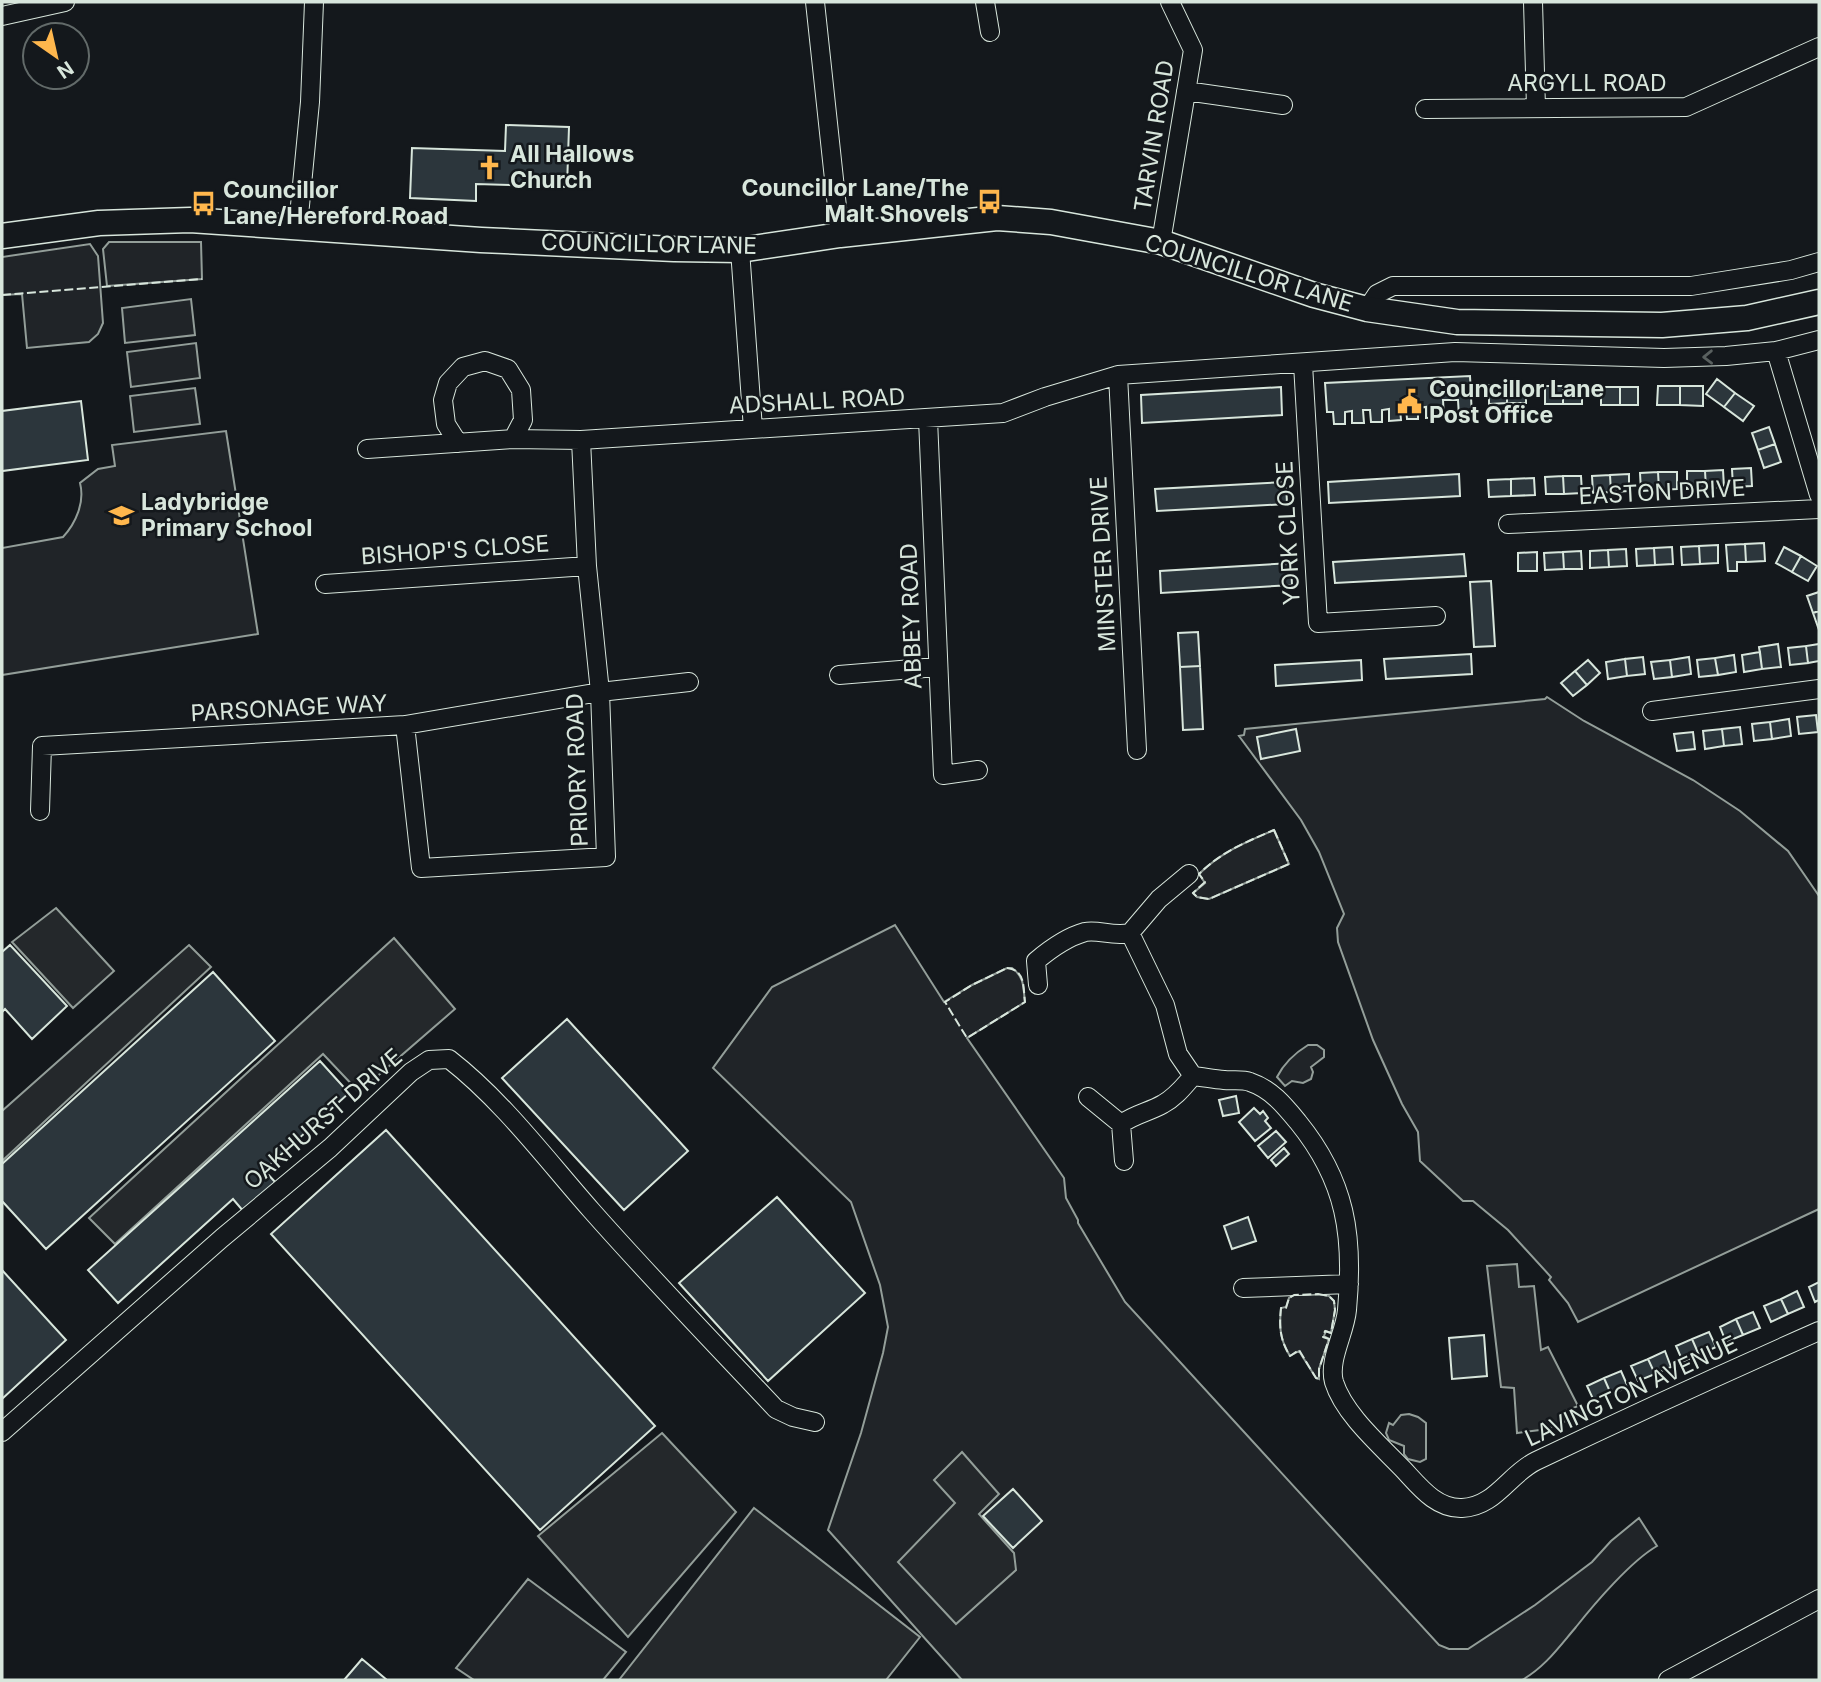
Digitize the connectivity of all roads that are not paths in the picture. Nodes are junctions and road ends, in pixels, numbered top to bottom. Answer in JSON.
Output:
{"nodes":[{"id":1,"x":65,"y":2,"type":"edge"},
{"id":2,"x":314,"y":2,"type":"edge"},
{"id":3,"x":815,"y":2,"type":"edge"},
{"id":4,"x":985,"y":2,"type":"edge"},
{"id":5,"x":1170,"y":2,"type":"edge"},
{"id":6,"x":1533,"y":2,"type":"edge"},
{"id":7,"x":2,"y":16,"type":"edge"},
{"id":8,"x":990,"y":32,"type":"dead end"},
{"id":9,"x":1819,"y":47,"type":"edge"},
{"id":10,"x":1186,"y":91,"type":"junction"},
{"id":11,"x":1283,"y":105,"type":"dead end"},
{"id":12,"x":1536,"y":108,"type":"junction"},
{"id":13,"x":1425,"y":109,"type":"dead end"},
{"id":14,"x":299,"y":226,"type":"junction"},
{"id":15,"x":840,"y":235,"type":"junction"},
{"id":16,"x":2,"y":236,"type":"edge"},
{"id":17,"x":1161,"y":242,"type":"junction"},
{"id":18,"x":740,"y":250,"type":"junction"},
{"id":19,"x":1819,"y":262,"type":"edge"},
{"id":20,"x":1819,"y":302,"type":"edge"},
{"id":21,"x":1367,"y":309,"type":"junction"},
{"id":22,"x":1457,"y":322,"type":"junction"},
{"id":23,"x":1819,"y":340,"type":"edge"},
{"id":24,"x":1776,"y":351,"type":"junction"},
{"id":25,"x":1455,"y":352,"type":"junction"},
{"id":26,"x":1303,"y":364,"type":"junction"},
{"id":27,"x":1118,"y":375,"type":"junction"},
{"id":28,"x":928,"y":419,"type":"junction"},
{"id":29,"x":754,"y":429,"type":"junction"},
{"id":30,"x":513,"y":439,"type":"junction"},
{"id":31,"x":581,"y":440,"type":"junction"},
{"id":32,"x":458,"y":443,"type":"junction"},
{"id":33,"x":367,"y":449,"type":"dead end"},
{"id":34,"x":1819,"y":495,"type":"edge"},
{"id":35,"x":1819,"y":509,"type":"edge"},
{"id":36,"x":1507,"y":524,"type":"dead end"},
{"id":37,"x":587,"y":566,"type":"junction"},
{"id":38,"x":325,"y":584,"type":"dead end"},
{"id":39,"x":1436,"y":616,"type":"dead end"},
{"id":40,"x":937,"y":667,"type":"junction"},
{"id":41,"x":839,"y":675,"type":"dead end"},
{"id":42,"x":689,"y":682,"type":"dead end"},
{"id":43,"x":1819,"y":689,"type":"edge"},
{"id":44,"x":600,"y":692,"type":"junction"},
{"id":45,"x":1652,"y":711,"type":"dead end"},
{"id":46,"x":405,"y":725,"type":"junction"},
{"id":47,"x":1137,"y":750,"type":"dead end"},
{"id":48,"x":978,"y":770,"type":"dead end"},
{"id":49,"x":40,"y":811,"type":"dead end"},
{"id":50,"x":1189,"y":874,"type":"dead end"},
{"id":51,"x":1130,"y":933,"type":"junction"},
{"id":52,"x":1038,"y":985,"type":"dead end"},
{"id":53,"x":1193,"y":1076,"type":"junction"},
{"id":54,"x":1088,"y":1097,"type":"dead end"},
{"id":55,"x":1121,"y":1124,"type":"junction"},
{"id":56,"x":1124,"y":1161,"type":"dead end"},
{"id":57,"x":1349,"y":1284,"type":"junction"},
{"id":58,"x":1243,"y":1288,"type":"dead end"},
{"id":59,"x":1819,"y":1331,"type":"edge"},
{"id":60,"x":815,"y":1422,"type":"dead end"},
{"id":61,"x":2,"y":1432,"type":"edge"},
{"id":62,"x":1819,"y":1599,"type":"edge"},
{"id":63,"x":1668,"y":1680,"type":"edge"}],
"edges":[{"from":1,"to":7,"type":"street"},
{"from":2,"to":14,"type":"street"},
{"from":3,"to":15,"type":"street"},
{"from":4,"to":8,"type":"street"},
{"from":5,"to":10,"type":"street","name":"TARVIN ROAD"},
{"from":6,"to":12,"type":"street"},
{"from":9,"to":12,"type":"street","name":"ARGYLL ROAD"},
{"from":10,"to":11,"type":"street"},
{"from":10,"to":17,"type":"street","name":"TARVIN ROAD"},
{"from":12,"to":13,"type":"street","name":"ARGYLL ROAD"},
{"from":14,"to":16,"type":"street","name":"COUNCILLOR LANE"},
{"from":14,"to":18,"type":"street","name":"COUNCILLOR LANE"},
{"from":15,"to":17,"type":"street","name":"COUNCILLOR LANE"},
{"from":15,"to":18,"type":"street","name":"COUNCILLOR LANE"},
{"from":17,"to":21,"type":"street","name":"COUNCILLOR LANE"},
{"from":18,"to":29,"type":"street"},
{"from":19,"to":21,"type":"street","name":"COUNCILLOR LANE"},
{"from":20,"to":22,"type":"street","name":"COUNCILLOR LANE"},
{"from":21,"to":22,"type":"street","name":"COUNCILLOR LANE"},
{"from":22,"to":25,"type":"street"},
{"from":23,"to":24,"type":"street"},
{"from":24,"to":25,"type":"street","one_way":true},
{"from":24,"to":34,"type":"street"},
{"from":25,"to":26,"type":"street"},
{"from":26,"to":27,"type":"street"},
{"from":26,"to":39,"type":"street","name":"YORK CLOSE"},
{"from":27,"to":28,"type":"street","name":"ADSHALL ROAD"},
{"from":27,"to":47,"type":"street","name":"MINSTER DRIVE"},
{"from":28,"to":29,"type":"street","name":"ADSHALL ROAD"},
{"from":28,"to":40,"type":"street","name":"ABBEY ROAD"},
{"from":29,"to":31,"type":"street","name":"ADSHALL ROAD"},
{"from":30,"to":31,"type":"street","name":"ADSHALL ROAD"},
{"from":30,"to":32,"type":"street","name":"ADSHALL ROAD"},
{"from":30,"to":32,"type":"street"},
{"from":31,"to":37,"type":"street","name":"PRIORY ROAD"},
{"from":32,"to":33,"type":"street","name":"ADSHALL ROAD"},
{"from":35,"to":36,"type":"street","name":"EASTON DRIVE"},
{"from":37,"to":38,"type":"street","name":"BISHOP'S CLOSE"},
{"from":37,"to":44,"type":"street","name":"PRIORY ROAD"},
{"from":40,"to":41,"type":"street"},
{"from":40,"to":48,"type":"street","name":"ABBEY ROAD"},
{"from":42,"to":44,"type":"street","name":"PARSONAGE WAY"},
{"from":43,"to":45,"type":"street"},
{"from":44,"to":46,"type":"street","name":"PARSONAGE WAY"},
{"from":44,"to":46,"type":"street","name":"PRIORY ROAD"},
{"from":46,"to":49,"type":"street","name":"PARSONAGE WAY"},
{"from":50,"to":51,"type":"street"},
{"from":51,"to":52,"type":"street"},
{"from":51,"to":53,"type":"street"},
{"from":53,"to":55,"type":"street"},
{"from":53,"to":57,"type":"street","name":"LAVINGTON AVENUE"},
{"from":54,"to":55,"type":"street"},
{"from":55,"to":56,"type":"street"},
{"from":57,"to":58,"type":"street"},
{"from":57,"to":59,"type":"street","name":"LAVINGTON AVENUE"},
{"from":60,"to":61,"type":"street","name":"OAKHURST DRIVE"},
{"from":62,"to":63,"type":"street"}]}
